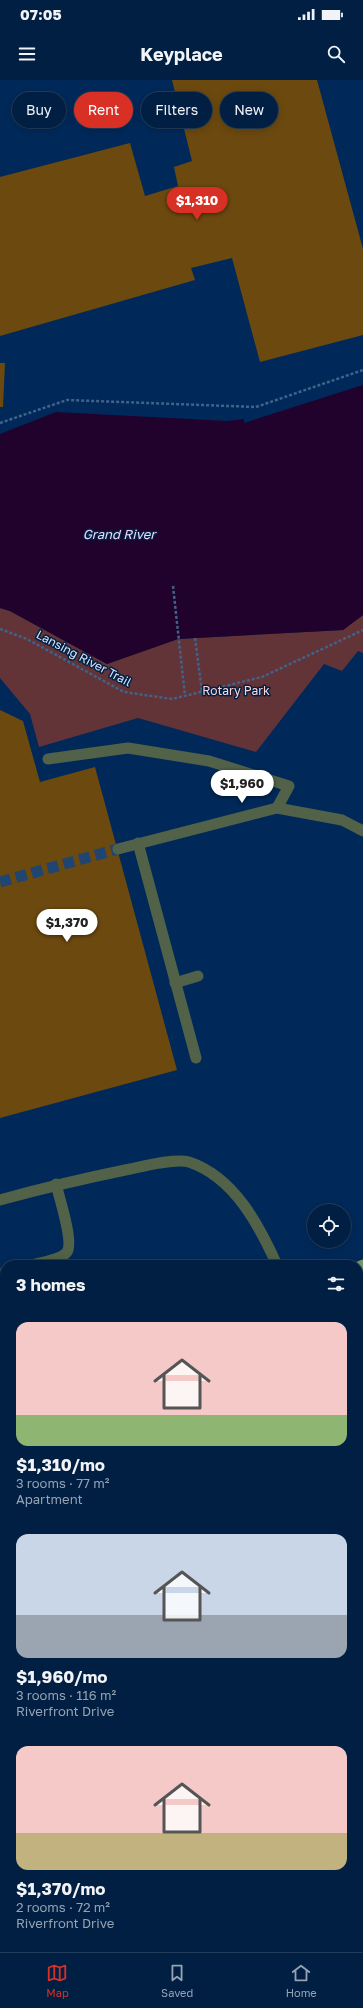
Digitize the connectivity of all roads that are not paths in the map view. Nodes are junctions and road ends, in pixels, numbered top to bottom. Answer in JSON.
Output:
{"nodes":[{"id":1,"x":48,"y":759,"type":"dead end"},
{"id":2,"x":277,"y":808,"type":"junction"},
{"id":3,"x":363,"y":831,"type":"edge"},
{"id":4,"x":138,"y":843,"type":"junction"},
{"id":5,"x":118,"y":849,"type":"tunnel mouth"},
{"id":6,"x":198,"y":976,"type":"dead end"},
{"id":7,"x":175,"y":983,"type":"junction"},
{"id":8,"x":196,"y":1058,"type":"dead end"},
{"id":9,"x":56,"y":1184,"type":"junction"},
{"id":10,"x":0,"y":1200,"type":"edge"},
{"id":11,"x":49,"y":1260,"type":"edge"},
{"id":12,"x":275,"y":1260,"type":"edge"}],
"edges":[{"from":1,"to":2,"type":"street"},
{"from":2,"to":3,"type":"street"},
{"from":2,"to":4,"type":"street"},
{"from":4,"to":5,"type":"street"},
{"from":4,"to":7,"type":"street"},
{"from":6,"to":7,"type":"street"},
{"from":7,"to":8,"type":"street"},
{"from":9,"to":10,"type":"street"},
{"from":9,"to":11,"type":"street"},
{"from":9,"to":12,"type":"street"}]}
